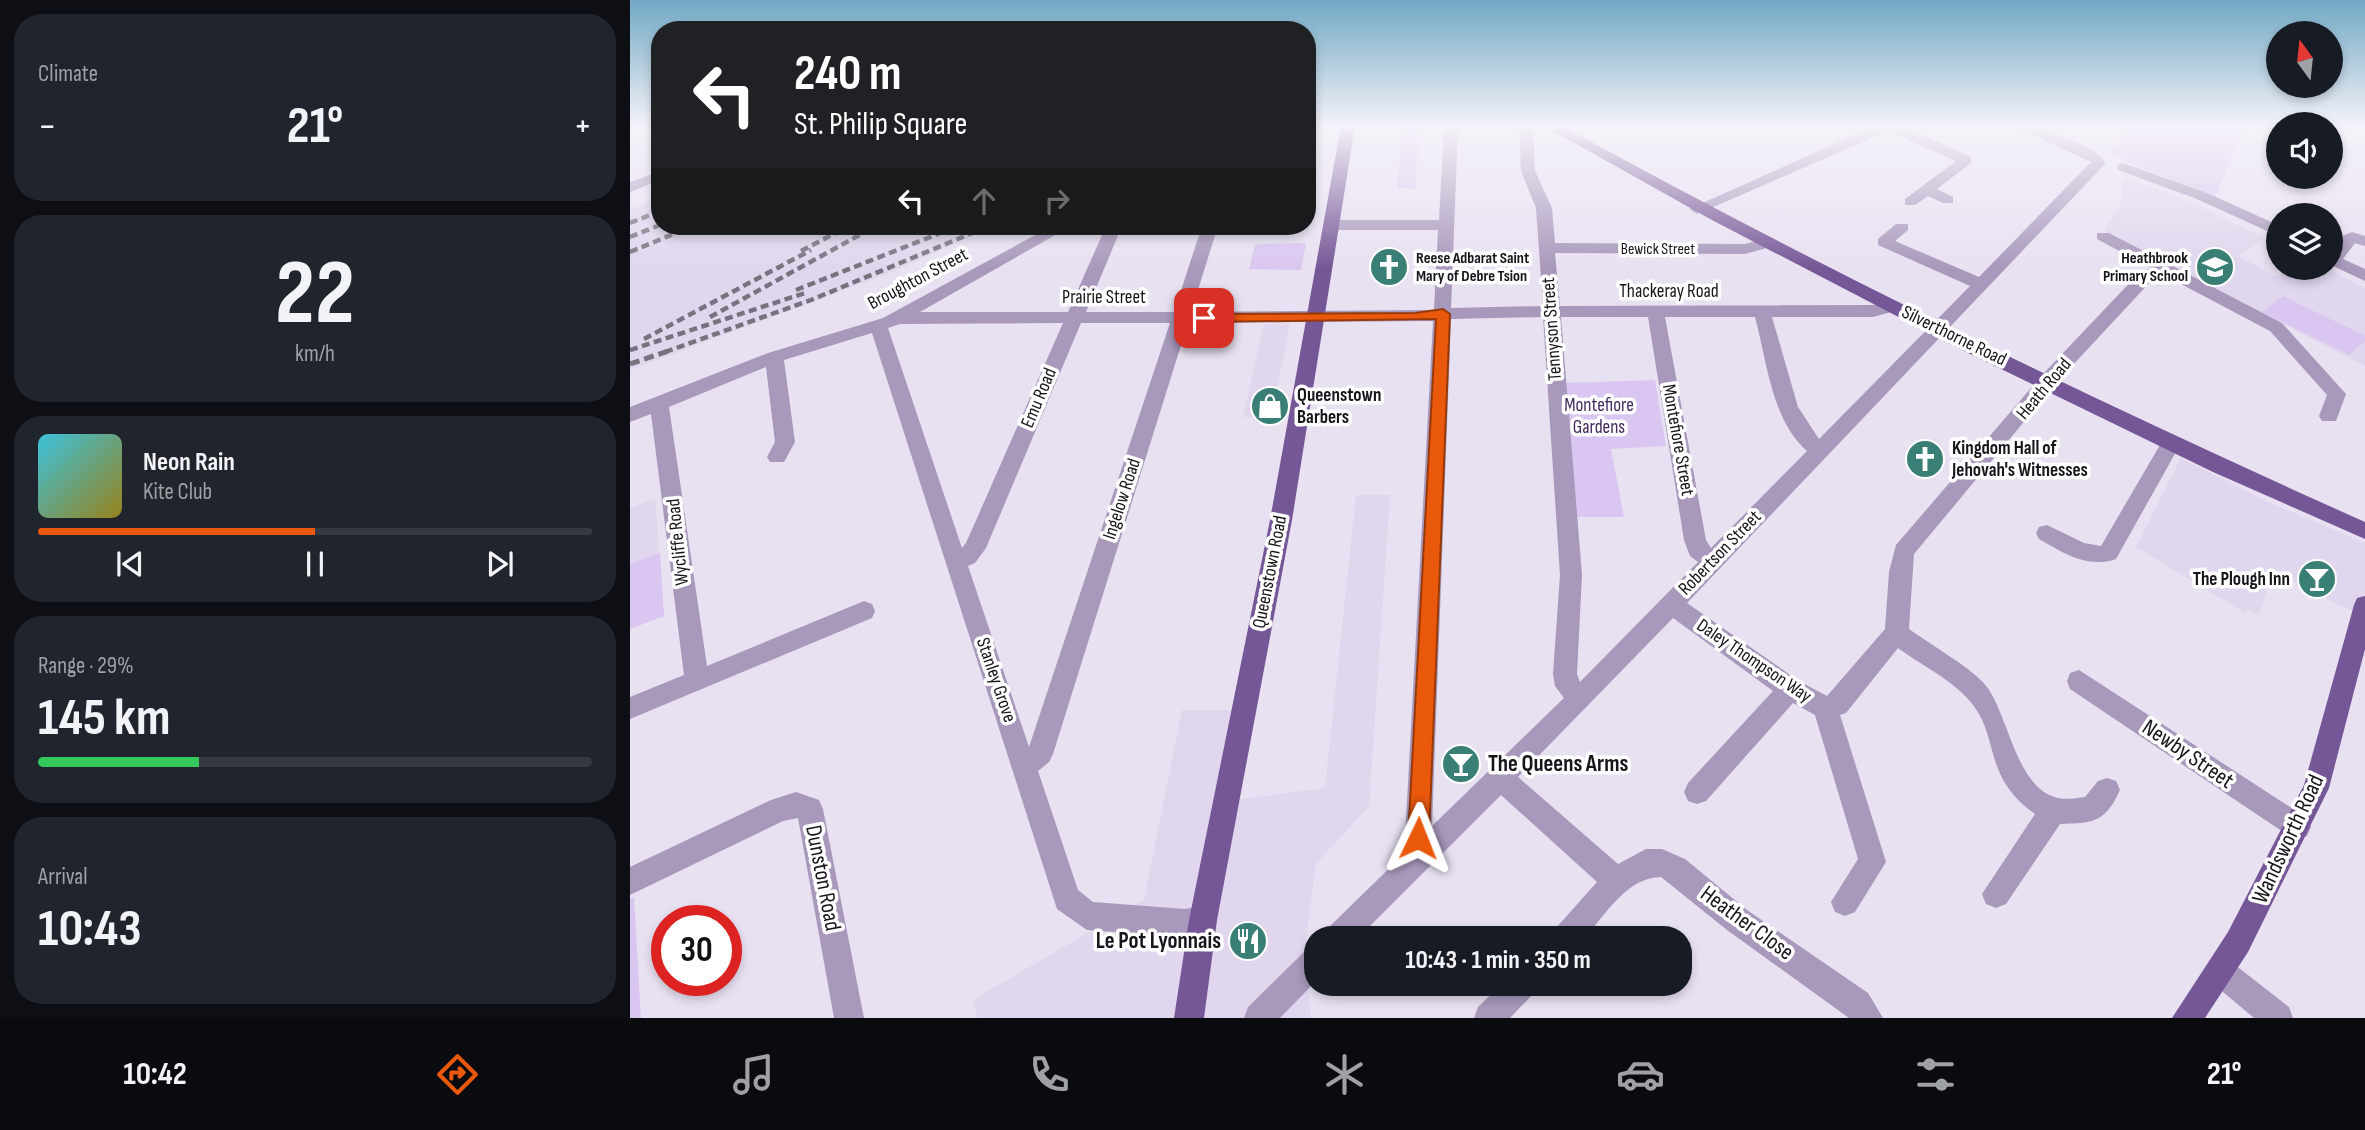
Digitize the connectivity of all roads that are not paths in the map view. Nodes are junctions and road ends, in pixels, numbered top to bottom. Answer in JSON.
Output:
{"nodes":[{"id":1,"x":1340,"y":174,"type":"edge"},
{"id":2,"x":1449,"y":174,"type":"edge"},
{"id":3,"x":1529,"y":174,"type":"edge"},
{"id":4,"x":1635,"y":174,"type":"edge"},
{"id":5,"x":1779,"y":174,"type":"edge"},
{"id":6,"x":1951,"y":174,"type":"edge"},
{"id":7,"x":2088,"y":174,"type":"edge"},
{"id":8,"x":2141,"y":174,"type":"edge"},
{"id":9,"x":651,"y":179,"type":"edge"},
{"id":10,"x":630,"y":187,"type":"edge"},
{"id":11,"x":1925,"y":189,"type":"junction"},
{"id":12,"x":1948,"y":200,"type":"dead end"},
{"id":13,"x":1910,"y":202,"type":"dead end"},
{"id":14,"x":1697,"y":209,"type":"junction"},
{"id":15,"x":1331,"y":225,"type":"junction"},
{"id":16,"x":1446,"y":225,"type":"junction"},
{"id":17,"x":2266,"y":225,"type":"edge"},
{"id":18,"x":1902,"y":227,"type":"dead end"},
{"id":19,"x":1046,"y":235,"type":"edge"},
{"id":20,"x":1110,"y":235,"type":"edge"},
{"id":21,"x":1207,"y":235,"type":"edge"},
{"id":22,"x":2103,"y":236,"type":"dead end"},
{"id":23,"x":2365,"y":241,"type":"edge"},
{"id":24,"x":1768,"y":243,"type":"junction"},
{"id":25,"x":2343,"y":246,"type":"edge"},
{"id":26,"x":1547,"y":248,"type":"junction"},
{"id":27,"x":2343,"y":265,"type":"edge"},
{"id":28,"x":2165,"y":268,"type":"junction"},
{"id":29,"x":2365,"y":276,"type":"edge"},
{"id":30,"x":1981,"y":284,"type":"junction"},
{"id":31,"x":1894,"y":306,"type":"junction"},
{"id":32,"x":1549,"y":311,"type":"junction"},
{"id":33,"x":1762,"y":311,"type":"junction"},
{"id":34,"x":1656,"y":313,"type":"junction"},
{"id":35,"x":1443,"y":314,"type":"junction"},
{"id":36,"x":1315,"y":317,"type":"junction"},
{"id":37,"x":1073,"y":318,"type":"junction"},
{"id":38,"x":1181,"y":318,"type":"junction"},
{"id":39,"x":887,"y":322,"type":"junction"},
{"id":40,"x":1937,"y":329,"type":"junction"},
{"id":41,"x":774,"y":357,"type":"junction"},
{"id":42,"x":2048,"y":382,"type":"junction"},
{"id":43,"x":659,"y":403,"type":"junction"},
{"id":44,"x":630,"y":415,"type":"edge"},
{"id":45,"x":2329,"y":416,"type":"dead end"},
{"id":46,"x":2171,"y":443,"type":"junction"},
{"id":47,"x":1818,"y":450,"type":"junction"},
{"id":48,"x":777,"y":457,"type":"dead end"},
{"id":49,"x":2365,"y":531,"type":"edge"},
{"id":50,"x":2047,"y":533,"type":"dead end"},
{"id":51,"x":1712,"y":561,"type":"junction"},
{"id":52,"x":956,"y":562,"type":"junction"},
{"id":53,"x":1671,"y":604,"type":"junction"},
{"id":54,"x":2365,"y":604,"type":"edge"},
{"id":55,"x":864,"y":611,"type":"dead end"},
{"id":56,"x":1896,"y":633,"type":"junction"},
{"id":57,"x":697,"y":681,"type":"junction"},
{"id":58,"x":2079,"y":681,"type":"dead end"},
{"id":59,"x":1790,"y":690,"type":"junction"},
{"id":60,"x":1581,"y":697,"type":"junction"},
{"id":61,"x":630,"y":708,"type":"edge"},
{"id":62,"x":1825,"y":708,"type":"junction"},
{"id":63,"x":1025,"y":766,"type":"junction"},
{"id":64,"x":1501,"y":778,"type":"junction"},
{"id":65,"x":2107,"y":790,"type":"dead end"},
{"id":66,"x":1698,"y":792,"type":"dead end"},
{"id":67,"x":2053,"y":811,"type":"junction"},
{"id":68,"x":2298,"y":827,"type":"junction"},
{"id":69,"x":1424,"y":850,"type":"junction"},
{"id":70,"x":630,"y":881,"type":"edge"},
{"id":71,"x":1616,"y":881,"type":"junction"},
{"id":72,"x":1996,"y":894,"type":"dead end"},
{"id":73,"x":1845,"y":902,"type":"dead end"},
{"id":74,"x":1203,"y":920,"type":"junction"},
{"id":75,"x":1350,"y":926,"type":"edge"},
{"id":76,"x":1577,"y":926,"type":"edge"},
{"id":77,"x":2220,"y":971,"type":"junction"},
{"id":78,"x":1304,"y":972,"type":"edge"},
{"id":79,"x":1511,"y":996,"type":"edge"},
{"id":80,"x":849,"y":1018,"type":"edge"},
{"id":81,"x":1189,"y":1018,"type":"edge"},
{"id":82,"x":1259,"y":1018,"type":"edge"},
{"id":83,"x":1489,"y":1018,"type":"edge"},
{"id":84,"x":1868,"y":1018,"type":"edge"},
{"id":85,"x":2187,"y":1018,"type":"edge"},
{"id":86,"x":2278,"y":1018,"type":"edge"}],
"edges":[{"from":1,"to":15,"type":"main road","name":"Queenstown Road"},
{"from":2,"to":16,"type":"street"},
{"from":3,"to":26,"type":"street","name":"Tennyson Street"},
{"from":4,"to":14,"type":"main road","name":"Silverthorne Road"},
{"from":5,"to":14,"type":"street"},
{"from":6,"to":11,"type":"street"},
{"from":7,"to":30,"type":"street","name":"Robertson Street"},
{"from":8,"to":17,"type":"street"},
{"from":9,"to":10,"type":"street"},
{"from":11,"to":12,"type":"street"},
{"from":11,"to":13,"type":"street"},
{"from":14,"to":24,"type":"main road","name":"Silverthorne Road"},
{"from":15,"to":16,"type":"street"},
{"from":15,"to":36,"type":"main road","name":"Queenstown Road"},
{"from":16,"to":35,"type":"street"},
{"from":18,"to":30,"type":"street"},
{"from":19,"to":39,"type":"street","name":"Broughton Street"},
{"from":20,"to":37,"type":"street","name":"Emu Road"},
{"from":21,"to":38,"type":"street","name":"Ingelow Road"},
{"from":22,"to":28,"type":"street"},
{"from":23,"to":25,"type":"street"},
{"from":24,"to":26,"type":"street","name":"Bewick Street"},
{"from":24,"to":31,"type":"main road","name":"Silverthorne Road"},
{"from":26,"to":32,"type":"street","name":"Tennyson Street"},
{"from":27,"to":29,"type":"street"},
{"from":28,"to":42,"type":"street","name":"Heath Road"},
{"from":28,"to":45,"type":"street"},
{"from":30,"to":40,"type":"street","name":"Robertson Street"},
{"from":31,"to":33,"type":"street","name":"Thackeray Road"},
{"from":31,"to":40,"type":"main road","name":"Silverthorne Road"},
{"from":32,"to":34,"type":"street","name":"Thackeray Road"},
{"from":32,"to":35,"type":"street","name":"Thackeray Road"},
{"from":32,"to":60,"type":"street","name":"Tennyson Street"},
{"from":33,"to":34,"type":"street","name":"Thackeray Road"},
{"from":33,"to":47,"type":"street"},
{"from":34,"to":51,"type":"street","name":"Montefiore Street"},
{"from":35,"to":36,"type":"street","name":"Thackeray Road"},
{"from":35,"to":69,"type":"street"},
{"from":36,"to":38,"type":"street","name":"Prairie Street"},
{"from":36,"to":74,"type":"main road","name":"Queenstown Road"},
{"from":37,"to":38,"type":"street","name":"Prairie Street"},
{"from":37,"to":39,"type":"street","name":"Prairie Street"},
{"from":37,"to":52,"type":"street","name":"Emu Road"},
{"from":38,"to":63,"type":"street","name":"Ingelow Road"},
{"from":39,"to":41,"type":"street","name":"Broughton Street"},
{"from":39,"to":52,"type":"street","name":"Stanley Grove"},
{"from":40,"to":42,"type":"main road","name":"Silverthorne Road"},
{"from":40,"to":47,"type":"street","name":"Robertson Street"},
{"from":41,"to":43,"type":"street","name":"Broughton Street"},
{"from":41,"to":48,"type":"street"},
{"from":42,"to":46,"type":"main road","name":"Silverthorne Road"},
{"from":42,"to":56,"type":"street","name":"Heath Road"},
{"from":43,"to":44,"type":"street","name":"Broughton Street"},
{"from":43,"to":57,"type":"street","name":"Wycliffe Road"},
{"from":46,"to":49,"type":"main road","name":"Silverthorne Road"},
{"from":46,"to":50,"type":"street"},
{"from":47,"to":51,"type":"street","name":"Robertson Street"},
{"from":51,"to":53,"type":"street","name":"Robertson Street"},
{"from":52,"to":63,"type":"street","name":"Stanley Grove"},
{"from":53,"to":59,"type":"street","name":"Daley Thompson Way"},
{"from":53,"to":60,"type":"street","name":"Robertson Street"},
{"from":54,"to":68,"type":"main road","name":"Wandsworth Road"},
{"from":55,"to":57,"type":"street"},
{"from":56,"to":62,"type":"street","name":"Daley Thompson Way"},
{"from":56,"to":67,"type":"street"},
{"from":57,"to":61,"type":"street"},
{"from":58,"to":68,"type":"street","name":"Newby Street"},
{"from":59,"to":62,"type":"street","name":"Daley Thompson Way"},
{"from":59,"to":66,"type":"street"},
{"from":60,"to":64,"type":"street","name":"Robertson Street"},
{"from":62,"to":73,"type":"street"},
{"from":63,"to":74,"type":"street","name":"Stanley Grove"},
{"from":64,"to":69,"type":"street","name":"Robertson Street"},
{"from":64,"to":71,"type":"street"},
{"from":65,"to":67,"type":"street"},
{"from":67,"to":72,"type":"street"},
{"from":68,"to":77,"type":"main road","name":"Wandsworth Road"},
{"from":69,"to":75,"type":"street","name":"Robertson Street"},
{"from":70,"to":80,"type":"street","name":"Dunston Road"},
{"from":71,"to":76,"type":"street","name":"Heather Close"},
{"from":71,"to":84,"type":"street","name":"Heather Close"},
{"from":74,"to":81,"type":"main road","name":"Queenstown Road"},
{"from":77,"to":85,"type":"main road","name":"Wandsworth Road"},
{"from":77,"to":86,"type":"street"},
{"from":78,"to":82,"type":"street"},
{"from":79,"to":83,"type":"street"}]}
